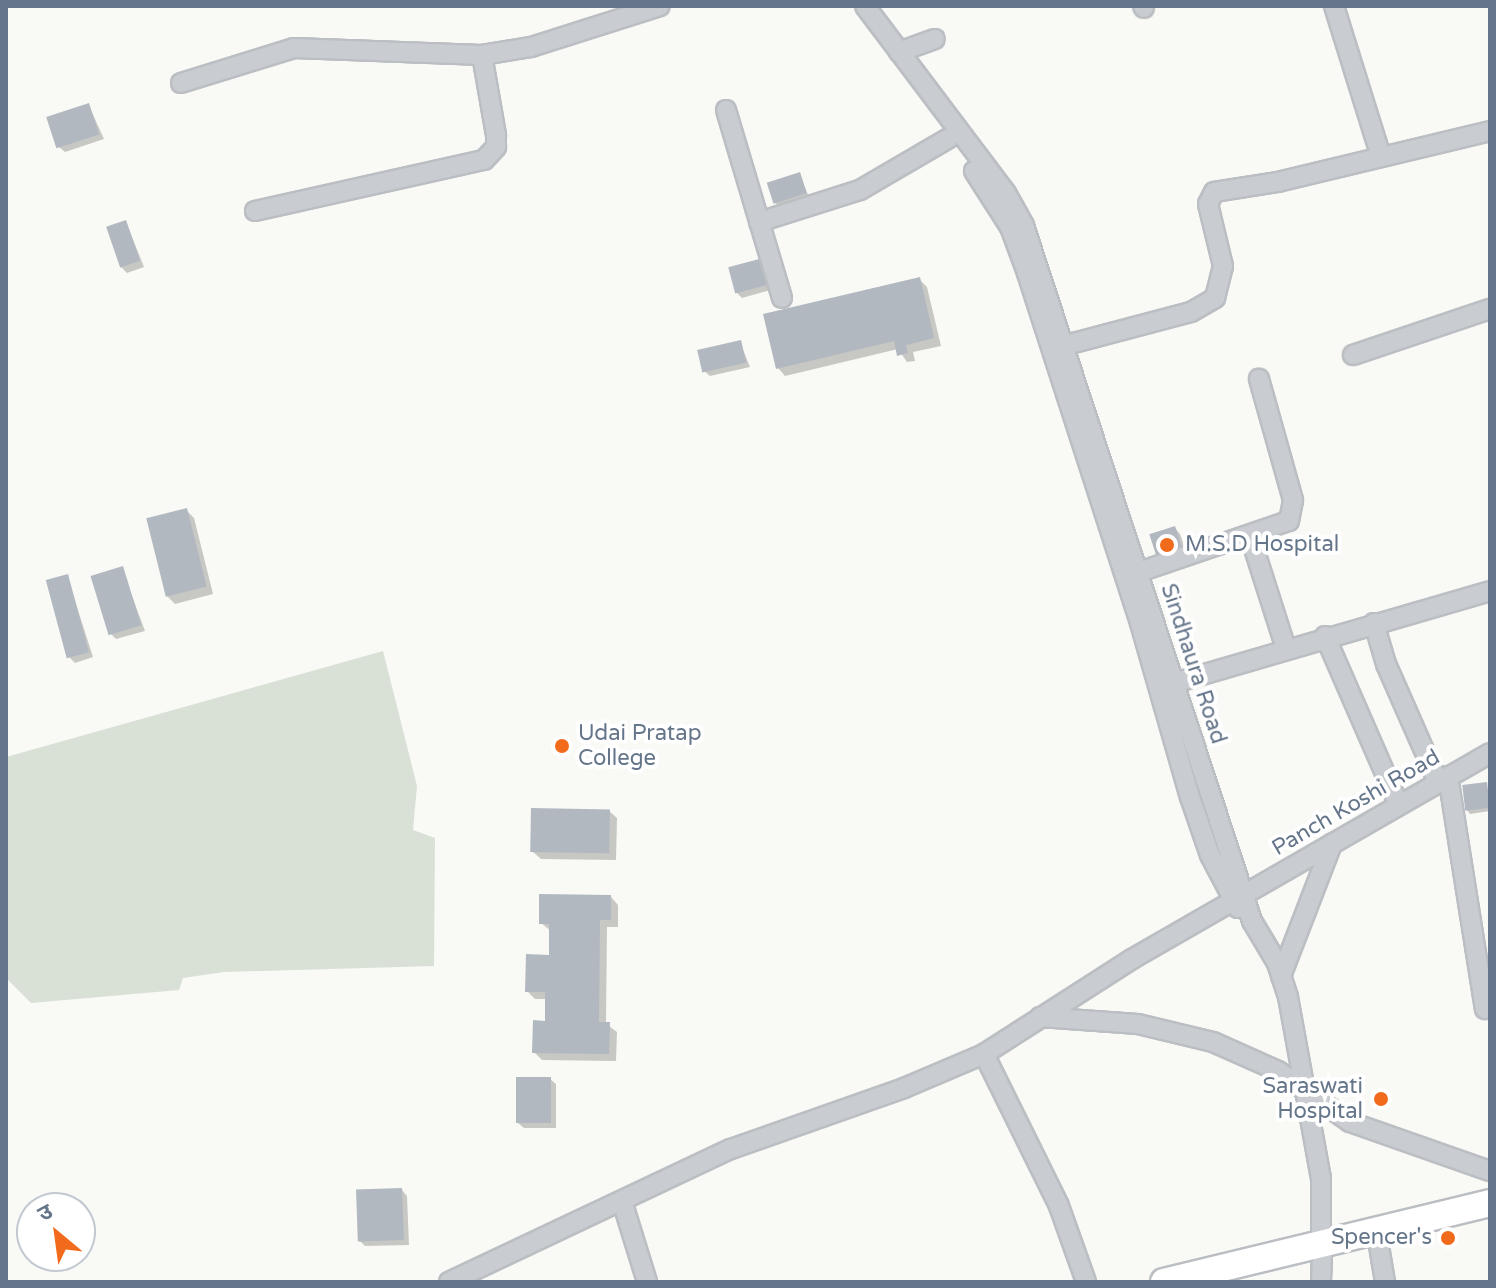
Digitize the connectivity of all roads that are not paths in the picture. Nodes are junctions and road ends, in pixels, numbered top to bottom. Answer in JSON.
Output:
{"nodes":[{"id":1,"x":660,"y":6,"type":"edge"},
{"id":2,"x":850,"y":6,"type":"edge"},
{"id":3,"x":865,"y":6,"type":"edge"},
{"id":4,"x":1334,"y":6,"type":"edge"},
{"id":5,"x":935,"y":39,"type":"dead end"},
{"id":6,"x":899,"y":52,"type":"junction"},
{"id":7,"x":482,"y":55,"type":"junction"},
{"id":8,"x":181,"y":83,"type":"dead end"},
{"id":9,"x":726,"y":110,"type":"dead end"},
{"id":10,"x":1490,"y":131,"type":"edge"},
{"id":11,"x":949,"y":138,"type":"junction"},
{"id":12,"x":1381,"y":157,"type":"junction"},
{"id":13,"x":255,"y":211,"type":"dead end"},
{"id":14,"x":759,"y":222,"type":"junction"},
{"id":15,"x":782,"y":298,"type":"dead end"},
{"id":16,"x":1490,"y":309,"type":"edge"},
{"id":17,"x":1066,"y":345,"type":"junction"},
{"id":18,"x":1353,"y":355,"type":"dead end"},
{"id":19,"x":1259,"y":379,"type":"dead end"},
{"id":20,"x":1250,"y":536,"type":"junction"},
{"id":21,"x":1139,"y":572,"type":"junction"},
{"id":22,"x":1490,"y":591,"type":"edge"},
{"id":23,"x":1374,"y":623,"type":"junction"},
{"id":24,"x":1325,"y":636,"type":"junction"},
{"id":25,"x":1286,"y":649,"type":"junction"},
{"id":26,"x":1174,"y":683,"type":"junction"},
{"id":27,"x":1490,"y":753,"type":"edge"},
{"id":28,"x":1443,"y":779,"type":"junction"},
{"id":29,"x":1399,"y":805,"type":"junction"},
{"id":30,"x":1332,"y":844,"type":"junction"},
{"id":31,"x":1239,"y":898,"type":"junction"},
{"id":32,"x":1281,"y":976,"type":"junction"},
{"id":33,"x":1485,"y":1009,"type":"dead end"},
{"id":34,"x":1040,"y":1017,"type":"junction"},
{"id":35,"x":984,"y":1054,"type":"junction"},
{"id":36,"x":1309,"y":1092,"type":"junction"},
{"id":37,"x":1490,"y":1171,"type":"edge"},
{"id":38,"x":622,"y":1201,"type":"junction"},
{"id":39,"x":1490,"y":1203,"type":"edge"},
{"id":40,"x":1490,"y":1216,"type":"edge"},
{"id":41,"x":1378,"y":1240,"type":"junction"},
{"id":42,"x":1322,"y":1248,"type":"junction"},
{"id":43,"x":491,"y":1262,"type":"junction"},
{"id":44,"x":449,"y":1282,"type":"edge"},
{"id":45,"x":497,"y":1282,"type":"edge"},
{"id":46,"x":647,"y":1282,"type":"edge"},
{"id":47,"x":1086,"y":1282,"type":"edge"},
{"id":48,"x":1164,"y":1282,"type":"edge"},
{"id":49,"x":1216,"y":1282,"type":"edge"},
{"id":50,"x":1321,"y":1282,"type":"edge"},
{"id":51,"x":1385,"y":1282,"type":"edge"}],
"edges":[{"from":1,"to":7,"type":"street"},
{"from":2,"to":11,"type":"street"},
{"from":3,"to":6,"type":"street","name":"Sindhaura Road"},
{"from":4,"to":12,"type":"street"},
{"from":5,"to":6,"type":"street"},
{"from":6,"to":17,"type":"street","name":"Sindhaura Road"},
{"from":7,"to":8,"type":"street"},
{"from":7,"to":13,"type":"street"},
{"from":9,"to":14,"type":"street"},
{"from":10,"to":12,"type":"street"},
{"from":11,"to":14,"type":"street"},
{"from":11,"to":31,"type":"street"},
{"from":12,"to":17,"type":"street"},
{"from":14,"to":15,"type":"street"},
{"from":16,"to":18,"type":"street"},
{"from":17,"to":21,"type":"street","name":"Sindhaura Road"},
{"from":19,"to":20,"type":"street"},
{"from":20,"to":21,"type":"street"},
{"from":20,"to":25,"type":"street"},
{"from":21,"to":26,"type":"street","name":"Sindhaura Road"},
{"from":22,"to":23,"type":"street"},
{"from":23,"to":24,"type":"street"},
{"from":23,"to":28,"type":"street"},
{"from":24,"to":25,"type":"street"},
{"from":24,"to":29,"type":"street"},
{"from":25,"to":26,"type":"street"},
{"from":26,"to":31,"type":"street","name":"Sindhaura Road"},
{"from":27,"to":28,"type":"street","name":"Panch Koshi Road"},
{"from":28,"to":29,"type":"street","name":"Panch Koshi Road"},
{"from":28,"to":33,"type":"street"},
{"from":29,"to":30,"type":"street","name":"Panch Koshi Road"},
{"from":30,"to":31,"type":"street","name":"Panch Koshi Road"},
{"from":30,"to":32,"type":"street"},
{"from":31,"to":32,"type":"street","name":"Sindhaura Road"},
{"from":31,"to":34,"type":"street","name":"Panch Koshi Road"},
{"from":32,"to":36,"type":"street","name":"Sindhaura Road"},
{"from":34,"to":35,"type":"street","name":"Panch Koshi Road"},
{"from":34,"to":36,"type":"street"},
{"from":35,"to":38,"type":"street","name":"Panch Koshi Road"},
{"from":35,"to":47,"type":"street"},
{"from":36,"to":37,"type":"street"},
{"from":36,"to":42,"type":"street","name":"Sindhaura Road"},
{"from":38,"to":43,"type":"street","name":"Panch Koshi Road"},
{"from":38,"to":46,"type":"street"},
{"from":39,"to":42,"type":"highway"},
{"from":40,"to":41,"type":"highway"},
{"from":41,"to":42,"type":"highway"},
{"from":41,"to":51,"type":"street"},
{"from":42,"to":48,"type":"highway"},
{"from":42,"to":49,"type":"highway"},
{"from":42,"to":50,"type":"street","name":"Sindhaura Road"},
{"from":43,"to":44,"type":"street","name":"Panch Koshi Road"},
{"from":43,"to":45,"type":"street"}]}
